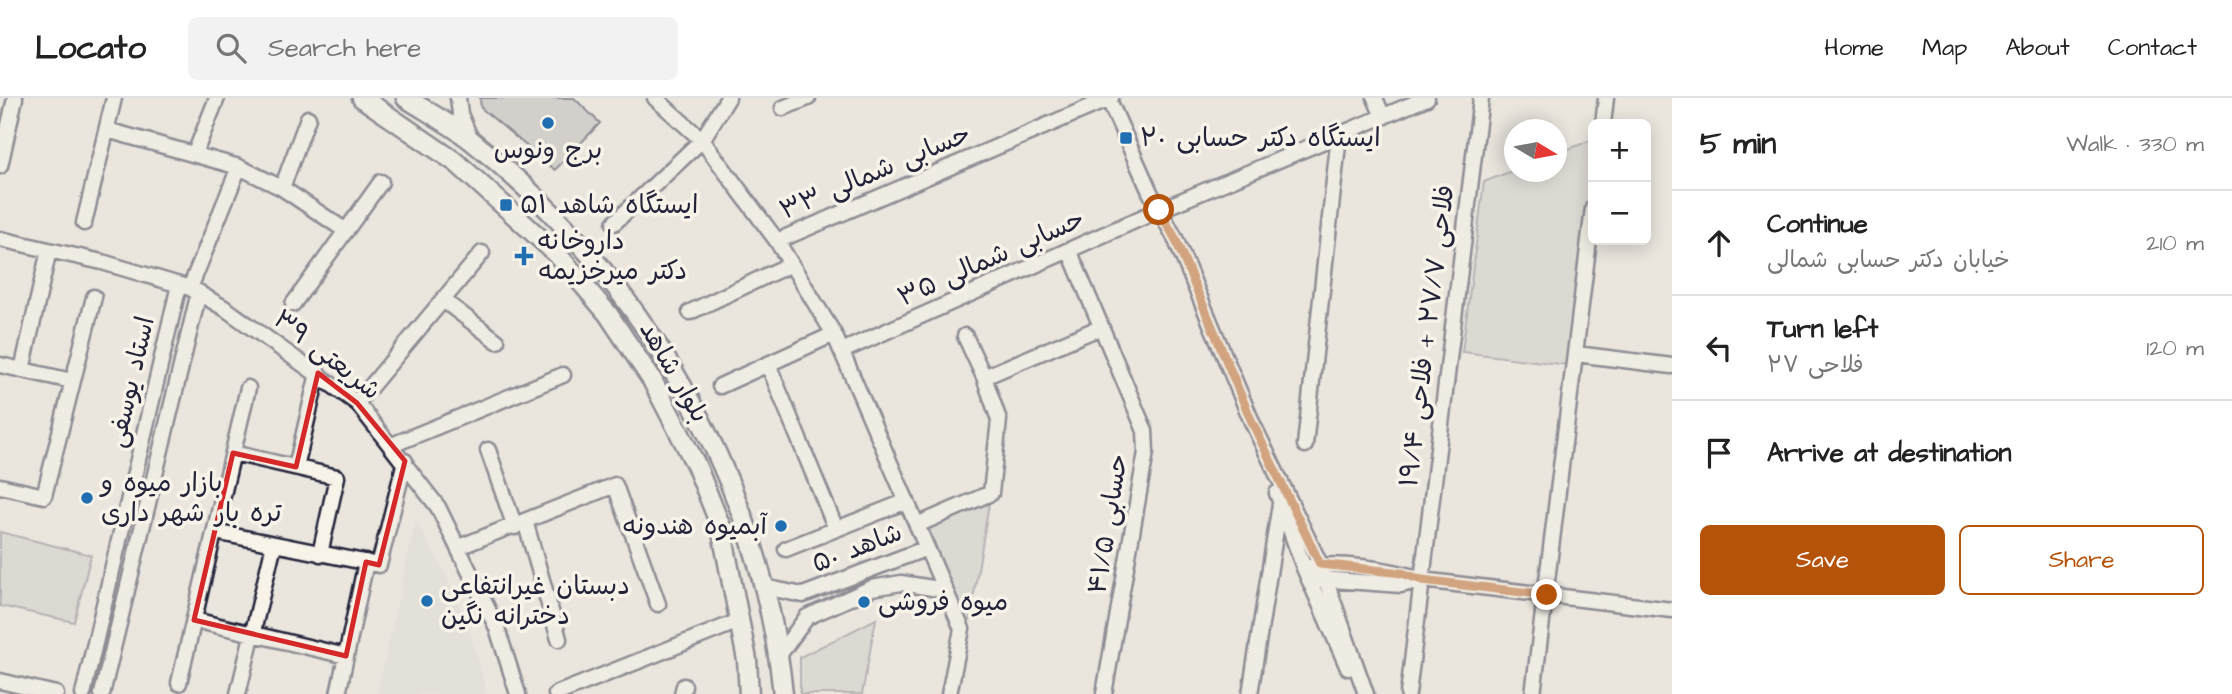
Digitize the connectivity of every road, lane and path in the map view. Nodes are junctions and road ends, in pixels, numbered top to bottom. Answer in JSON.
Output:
{"nodes":[{"id":1,"x":15,"y":98,"type":"edge"},
{"id":2,"x":114,"y":98,"type":"edge"},
{"id":3,"x":216,"y":98,"type":"edge"},
{"id":4,"x":362,"y":98,"type":"edge"},
{"id":5,"x":406,"y":98,"type":"edge"},
{"id":6,"x":458,"y":98,"type":"edge"},
{"id":7,"x":655,"y":98,"type":"edge"},
{"id":8,"x":728,"y":98,"type":"edge"},
{"id":9,"x":808,"y":98,"type":"edge"},
{"id":10,"x":1109,"y":98,"type":"edge"},
{"id":11,"x":1375,"y":98,"type":"edge"},
{"id":12,"x":1427,"y":98,"type":"edge"},
{"id":13,"x":1481,"y":98,"type":"edge"},
{"id":14,"x":1606,"y":98,"type":"edge"},
{"id":15,"x":783,"y":108,"type":"dead end"},
{"id":16,"x":1382,"y":117,"type":"junction"},
{"id":17,"x":308,"y":118,"type":"dead end"},
{"id":18,"x":1604,"y":119,"type":"edge"},
{"id":19,"x":5,"y":120,"type":"edge"},
{"id":20,"x":107,"y":130,"type":"junction"},
{"id":21,"x":1339,"y":135,"type":"junction"},
{"id":22,"x":471,"y":140,"type":"junction"},
{"id":23,"x":702,"y":140,"type":"junction"},
{"id":24,"x":195,"y":153,"type":"junction"},
{"id":25,"x":0,"y":166,"type":"edge"},
{"id":26,"x":239,"y":167,"type":"junction"},
{"id":27,"x":381,"y":182,"type":"dead end"},
{"id":28,"x":282,"y":188,"type":"junction"},
{"id":29,"x":1159,"y":210,"type":"junction"},
{"id":30,"x":84,"y":223,"type":"dead end"},
{"id":31,"x":614,"y":223,"type":"dead end"},
{"id":32,"x":346,"y":231,"type":"junction"},
{"id":33,"x":0,"y":239,"type":"edge"},
{"id":34,"x":777,"y":241,"type":"junction"},
{"id":35,"x":1589,"y":245,"type":"edge"},
{"id":36,"x":50,"y":250,"type":"junction"},
{"id":37,"x":1069,"y":250,"type":"junction"},
{"id":38,"x":482,"y":253,"type":"dead end"},
{"id":39,"x":791,"y":264,"type":"junction"},
{"id":40,"x":189,"y":288,"type":"junction"},
{"id":41,"x":94,"y":297,"type":"dead end"},
{"id":42,"x":443,"y":300,"type":"junction"},
{"id":43,"x":293,"y":304,"type":"dead end"},
{"id":44,"x":690,"y":312,"type":"dead end"},
{"id":45,"x":1101,"y":327,"type":"junction"},
{"id":46,"x":834,"y":334,"type":"junction"},
{"id":47,"x":965,"y":336,"type":"dead end"},
{"id":48,"x":497,"y":341,"type":"dead end"},
{"id":49,"x":842,"y":351,"type":"junction"},
{"id":50,"x":1576,"y":354,"type":"junction"},
{"id":51,"x":768,"y":364,"type":"junction"},
{"id":52,"x":0,"y":365,"type":"edge"},
{"id":53,"x":1672,"y":366,"type":"edge"},
{"id":54,"x":22,"y":370,"type":"junction"},
{"id":55,"x":318,"y":373,"type":"junction"},
{"id":56,"x":563,"y":375,"type":"dead end"},
{"id":57,"x":984,"y":377,"type":"junction"},
{"id":58,"x":72,"y":381,"type":"junction"},
{"id":59,"x":720,"y":386,"type":"dead end"},
{"id":60,"x":248,"y":388,"type":"dead end"},
{"id":61,"x":357,"y":402,"type":"junction"},
{"id":62,"x":1252,"y":422,"type":"junction"},
{"id":63,"x":392,"y":445,"type":"junction"},
{"id":64,"x":1305,"y":445,"type":"dead end"},
{"id":65,"x":488,"y":450,"type":"dead end"},
{"id":66,"x":233,"y":453,"type":"junction"},
{"id":67,"x":405,"y":461,"type":"junction"},
{"id":68,"x":296,"y":467,"type":"junction"},
{"id":69,"x":0,"y":485,"type":"edge"},
{"id":70,"x":907,"y":501,"type":"junction"},
{"id":71,"x":1280,"y":502,"type":"junction"},
{"id":72,"x":520,"y":524,"type":"junction"},
{"id":73,"x":917,"y":525,"type":"junction"},
{"id":74,"x":836,"y":529,"type":"junction"},
{"id":75,"x":215,"y":532,"type":"junction"},
{"id":76,"x":274,"y":544,"type":"junction"},
{"id":77,"x":459,"y":547,"type":"junction"},
{"id":78,"x":927,"y":548,"type":"junction"},
{"id":79,"x":786,"y":549,"type":"dead end"},
{"id":80,"x":320,"y":554,"type":"junction"},
{"id":81,"x":366,"y":562,"type":"junction"},
{"id":82,"x":1323,"y":571,"type":"junction"},
{"id":83,"x":1306,"y":574,"type":"junction"},
{"id":84,"x":1422,"y":580,"type":"junction"},
{"id":85,"x":764,"y":587,"type":"junction"},
{"id":86,"x":945,"y":590,"type":"junction"},
{"id":87,"x":803,"y":595,"type":"junction"},
{"id":88,"x":1547,"y":595,"type":"junction"},
{"id":89,"x":658,"y":604,"type":"dead end"},
{"id":90,"x":1672,"y":610,"type":"edge"},
{"id":91,"x":807,"y":617,"type":"junction"},
{"id":92,"x":194,"y":620,"type":"junction"},
{"id":93,"x":739,"y":621,"type":"junction"},
{"id":94,"x":253,"y":634,"type":"junction"},
{"id":95,"x":559,"y":639,"type":"dead end"},
{"id":96,"x":779,"y":655,"type":"junction"},
{"id":97,"x":346,"y":656,"type":"junction"},
{"id":98,"x":0,"y":681,"type":"edge"},
{"id":99,"x":179,"y":683,"type":"dead end"},
{"id":100,"x":560,"y":693,"type":"edge"},
{"id":101,"x":56,"y":694,"type":"edge"},
{"id":102,"x":83,"y":694,"type":"edge"},
{"id":103,"x":102,"y":694,"type":"edge"},
{"id":104,"x":238,"y":694,"type":"edge"},
{"id":105,"x":338,"y":694,"type":"edge"},
{"id":106,"x":518,"y":694,"type":"edge"},
{"id":107,"x":749,"y":694,"type":"edge"},
{"id":108,"x":783,"y":694,"type":"edge"},
{"id":109,"x":949,"y":694,"type":"edge"},
{"id":110,"x":1104,"y":694,"type":"edge"},
{"id":111,"x":1250,"y":694,"type":"edge"},
{"id":112,"x":1360,"y":694,"type":"edge"},
{"id":113,"x":1366,"y":694,"type":"edge"},
{"id":114,"x":1408,"y":694,"type":"edge"},
{"id":115,"x":1533,"y":694,"type":"edge"}],
"edges":[{"from":1,"to":19,"type":"street"},
{"from":2,"to":20,"type":"street"},
{"from":3,"to":24,"type":"street"},
{"from":4,"to":93,"type":"main road","name":"بلوار شاهد"},
{"from":5,"to":22,"type":"main road","name":"بلوار شاهد"},
{"from":6,"to":22,"type":"street"},
{"from":7,"to":23,"type":"street"},
{"from":8,"to":23,"type":"street"},
{"from":9,"to":15,"type":"street"},
{"from":10,"to":29,"type":"street"},
{"from":10,"to":34,"type":"street","name":"حسابی شمالی ۳۳"},
{"from":11,"to":16,"type":"street"},
{"from":12,"to":16,"type":"street","name":"حسابی شمالی ۳۵"},
{"from":13,"to":84,"type":"street","name":"فلاحی ۲۷/۷ + فلاحی ۱۹/۴"},
{"from":14,"to":18,"type":"street"},
{"from":16,"to":21,"type":"street","name":"حسابی شمالی ۳۵"},
{"from":17,"to":28,"type":"street"},
{"from":19,"to":25,"type":"street"},
{"from":20,"to":24,"type":"street"},
{"from":20,"to":30,"type":"street"},
{"from":21,"to":29,"type":"street","name":"حسابی شمالی ۳۵"},
{"from":21,"to":64,"type":"street"},
{"from":22,"to":85,"type":"main road","name":"بلوار شاهد"},
{"from":23,"to":31,"type":"street"},
{"from":23,"to":34,"type":"street"},
{"from":24,"to":26,"type":"street"},
{"from":26,"to":28,"type":"street"},
{"from":26,"to":40,"type":"street"},
{"from":27,"to":32,"type":"street"},
{"from":28,"to":32,"type":"street"},
{"from":29,"to":37,"type":"street","name":"حسابی شمالی ۳۵"},
{"from":29,"to":62,"type":"street"},
{"from":32,"to":43,"type":"street"},
{"from":33,"to":36,"type":"street","name":"شریعتی ۳۹"},
{"from":34,"to":39,"type":"street"},
{"from":35,"to":50,"type":"street"},
{"from":36,"to":40,"type":"street","name":"شریعتی ۳۹"},
{"from":36,"to":54,"type":"street"},
{"from":37,"to":45,"type":"street","name":"حسابی ۴۱/۵"},
{"from":37,"to":49,"type":"street","name":"حسابی شمالی ۳۵"},
{"from":38,"to":42,"type":"street"},
{"from":39,"to":44,"type":"street"},
{"from":39,"to":46,"type":"street"},
{"from":40,"to":55,"type":"street","name":"شریعتی ۳۹"},
{"from":40,"to":102,"type":"street","name":"استاد یوسفی"},
{"from":40,"to":103,"type":"street","name":"استاد یوسفی"},
{"from":41,"to":58,"type":"street"},
{"from":42,"to":48,"type":"street"},
{"from":42,"to":61,"type":"street"},
{"from":45,"to":57,"type":"street"},
{"from":45,"to":110,"type":"street","name":"حسابی ۴۱/۵"},
{"from":46,"to":49,"type":"street"},
{"from":46,"to":51,"type":"street"},
{"from":47,"to":57,"type":"street"},
{"from":49,"to":70,"type":"street"},
{"from":50,"to":53,"type":"street"},
{"from":50,"to":88,"type":"street"},
{"from":51,"to":59,"type":"street"},
{"from":51,"to":74,"type":"street"},
{"from":52,"to":54,"type":"street"},
{"from":54,"to":58,"type":"street"},
{"from":55,"to":61,"type":"street","name":"شریعتی ۳۹"},
{"from":55,"to":68,"type":"street"},
{"from":56,"to":63,"type":"street"},
{"from":57,"to":73,"type":"street"},
{"from":58,"to":69,"type":"street"},
{"from":60,"to":66,"type":"street"},
{"from":61,"to":63,"type":"street","name":"شریعتی ۳۹"},
{"from":62,"to":71,"type":"street"},
{"from":62,"to":82,"type":"street"},
{"from":63,"to":67,"type":"street","name":"شریعتی ۳۹"},
{"from":65,"to":72,"type":"street"},
{"from":66,"to":68,"type":"street"},
{"from":66,"to":75,"type":"street"},
{"from":67,"to":77,"type":"street","name":"شریعتی ۳۹"},
{"from":67,"to":81,"type":"street"},
{"from":68,"to":80,"type":"street"},
{"from":70,"to":73,"type":"street"},
{"from":70,"to":74,"type":"street"},
{"from":71,"to":83,"type":"street"},
{"from":71,"to":111,"type":"street"},
{"from":72,"to":77,"type":"street"},
{"from":72,"to":89,"type":"street"},
{"from":72,"to":95,"type":"street"},
{"from":73,"to":78,"type":"street"},
{"from":74,"to":79,"type":"street"},
{"from":75,"to":76,"type":"street"},
{"from":75,"to":92,"type":"street"},
{"from":76,"to":80,"type":"street"},
{"from":76,"to":94,"type":"street"},
{"from":77,"to":106,"type":"street","name":"شریعتی ۳۹"},
{"from":78,"to":86,"type":"street"},
{"from":78,"to":87,"type":"street","name":"شاهد ۵۰"},
{"from":80,"to":81,"type":"street"},
{"from":81,"to":97,"type":"street"},
{"from":82,"to":83,"type":"street"},
{"from":82,"to":84,"type":"street"},
{"from":82,"to":113,"type":"street"},
{"from":83,"to":112,"type":"street"},
{"from":84,"to":88,"type":"street"},
{"from":84,"to":114,"type":"street","name":"فلاحی ۲۷/۷ + فلاحی ۱۹/۴"},
{"from":85,"to":87,"type":"street","name":"شاهد ۵۰"},
{"from":85,"to":96,"type":"main road","name":"بلوار شاهد"},
{"from":86,"to":91,"type":"street","name":"شاهد ۵۰"},
{"from":86,"to":109,"type":"street"},
{"from":87,"to":91,"type":"street"},
{"from":88,"to":90,"type":"street"},
{"from":88,"to":115,"type":"street"},
{"from":91,"to":96,"type":"street","name":"شاهد ۵۰"},
{"from":92,"to":94,"type":"street"},
{"from":92,"to":99,"type":"street"},
{"from":93,"to":100,"type":"street"},
{"from":93,"to":107,"type":"main road","name":"بلوار شاهد"},
{"from":94,"to":97,"type":"street"},
{"from":94,"to":104,"type":"street"},
{"from":96,"to":108,"type":"main road","name":"بلوار شاهد"},
{"from":97,"to":105,"type":"street"},
{"from":98,"to":101,"type":"street"}]}
